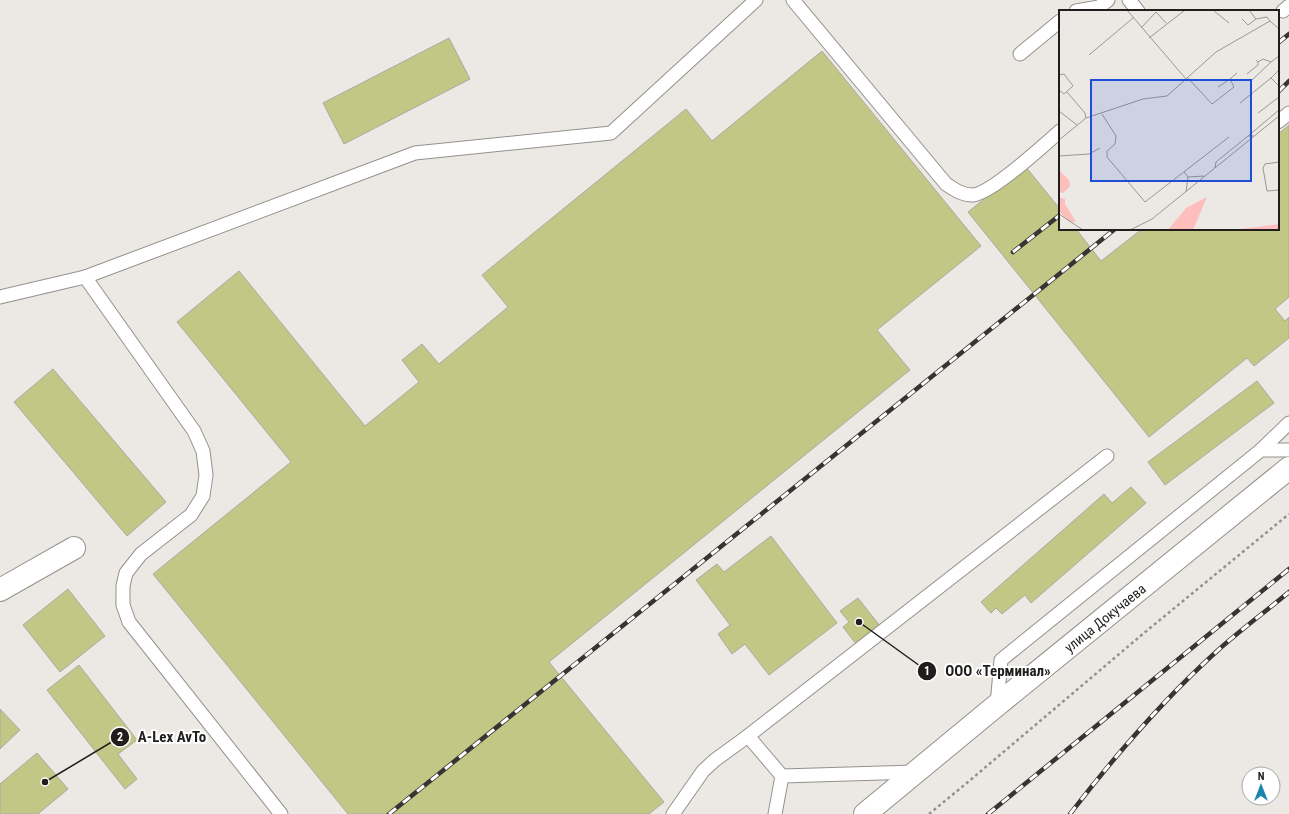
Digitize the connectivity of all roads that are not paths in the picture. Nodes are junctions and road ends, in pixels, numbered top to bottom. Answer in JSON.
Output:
{"nodes":[{"id":1,"x":756,"y":0,"type":"edge"},
{"id":2,"x":793,"y":0,"type":"edge"},
{"id":3,"x":1108,"y":0,"type":"edge"},
{"id":4,"x":1129,"y":0,"type":"edge"},
{"id":5,"x":1082,"y":10,"type":"edge"},
{"id":6,"x":1137,"y":10,"type":"edge"},
{"id":7,"x":1059,"y":22,"type":"edge"},
{"id":8,"x":1020,"y":54,"type":"dead end"},
{"id":9,"x":1289,"y":113,"type":"edge"},
{"id":10,"x":1279,"y":121,"type":"edge"},
{"id":11,"x":1059,"y":132,"type":"edge"},
{"id":12,"x":86,"y":277,"type":"junction"},
{"id":13,"x":0,"y":297,"type":"edge"},
{"id":14,"x":1289,"y":423,"type":"edge"},
{"id":15,"x":1261,"y":450,"type":"junction"},
{"id":16,"x":1289,"y":450,"type":"edge"},
{"id":17,"x":1107,"y":456,"type":"dead end"},
{"id":18,"x":1289,"y":468,"type":"edge"},
{"id":19,"x":74,"y":548,"type":"dead end"},
{"id":20,"x":0,"y":590,"type":"edge"},
{"id":21,"x":997,"y":705,"type":"junction"},
{"id":22,"x":748,"y":736,"type":"junction"},
{"id":23,"x":915,"y":772,"type":"junction"},
{"id":24,"x":782,"y":776,"type":"junction"},
{"id":25,"x":281,"y":814,"type":"edge"},
{"id":26,"x":673,"y":814,"type":"edge"},
{"id":27,"x":775,"y":814,"type":"edge"},
{"id":28,"x":865,"y":814,"type":"edge"}],
"edges":[{"from":1,"to":12,"type":"lane"},
{"from":2,"to":11,"type":"lane"},
{"from":3,"to":5,"type":"lane"},
{"from":4,"to":6,"type":"lane"},
{"from":7,"to":8,"type":"lane"},
{"from":9,"to":10,"type":"lane"},
{"from":12,"to":13,"type":"lane"},
{"from":12,"to":25,"type":"lane"},
{"from":14,"to":15,"type":"lane"},
{"from":15,"to":16,"type":"lane"},
{"from":15,"to":21,"type":"lane"},
{"from":17,"to":22,"type":"lane"},
{"from":18,"to":21,"type":"main road","name":"улица Докучаева"},
{"from":19,"to":20,"type":"main road"},
{"from":21,"to":23,"type":"main road","name":"улица Докучаева"},
{"from":22,"to":24,"type":"lane"},
{"from":22,"to":26,"type":"lane"},
{"from":23,"to":24,"type":"lane"},
{"from":23,"to":28,"type":"main road","name":"улица Докучаева"},
{"from":24,"to":27,"type":"lane"}]}
